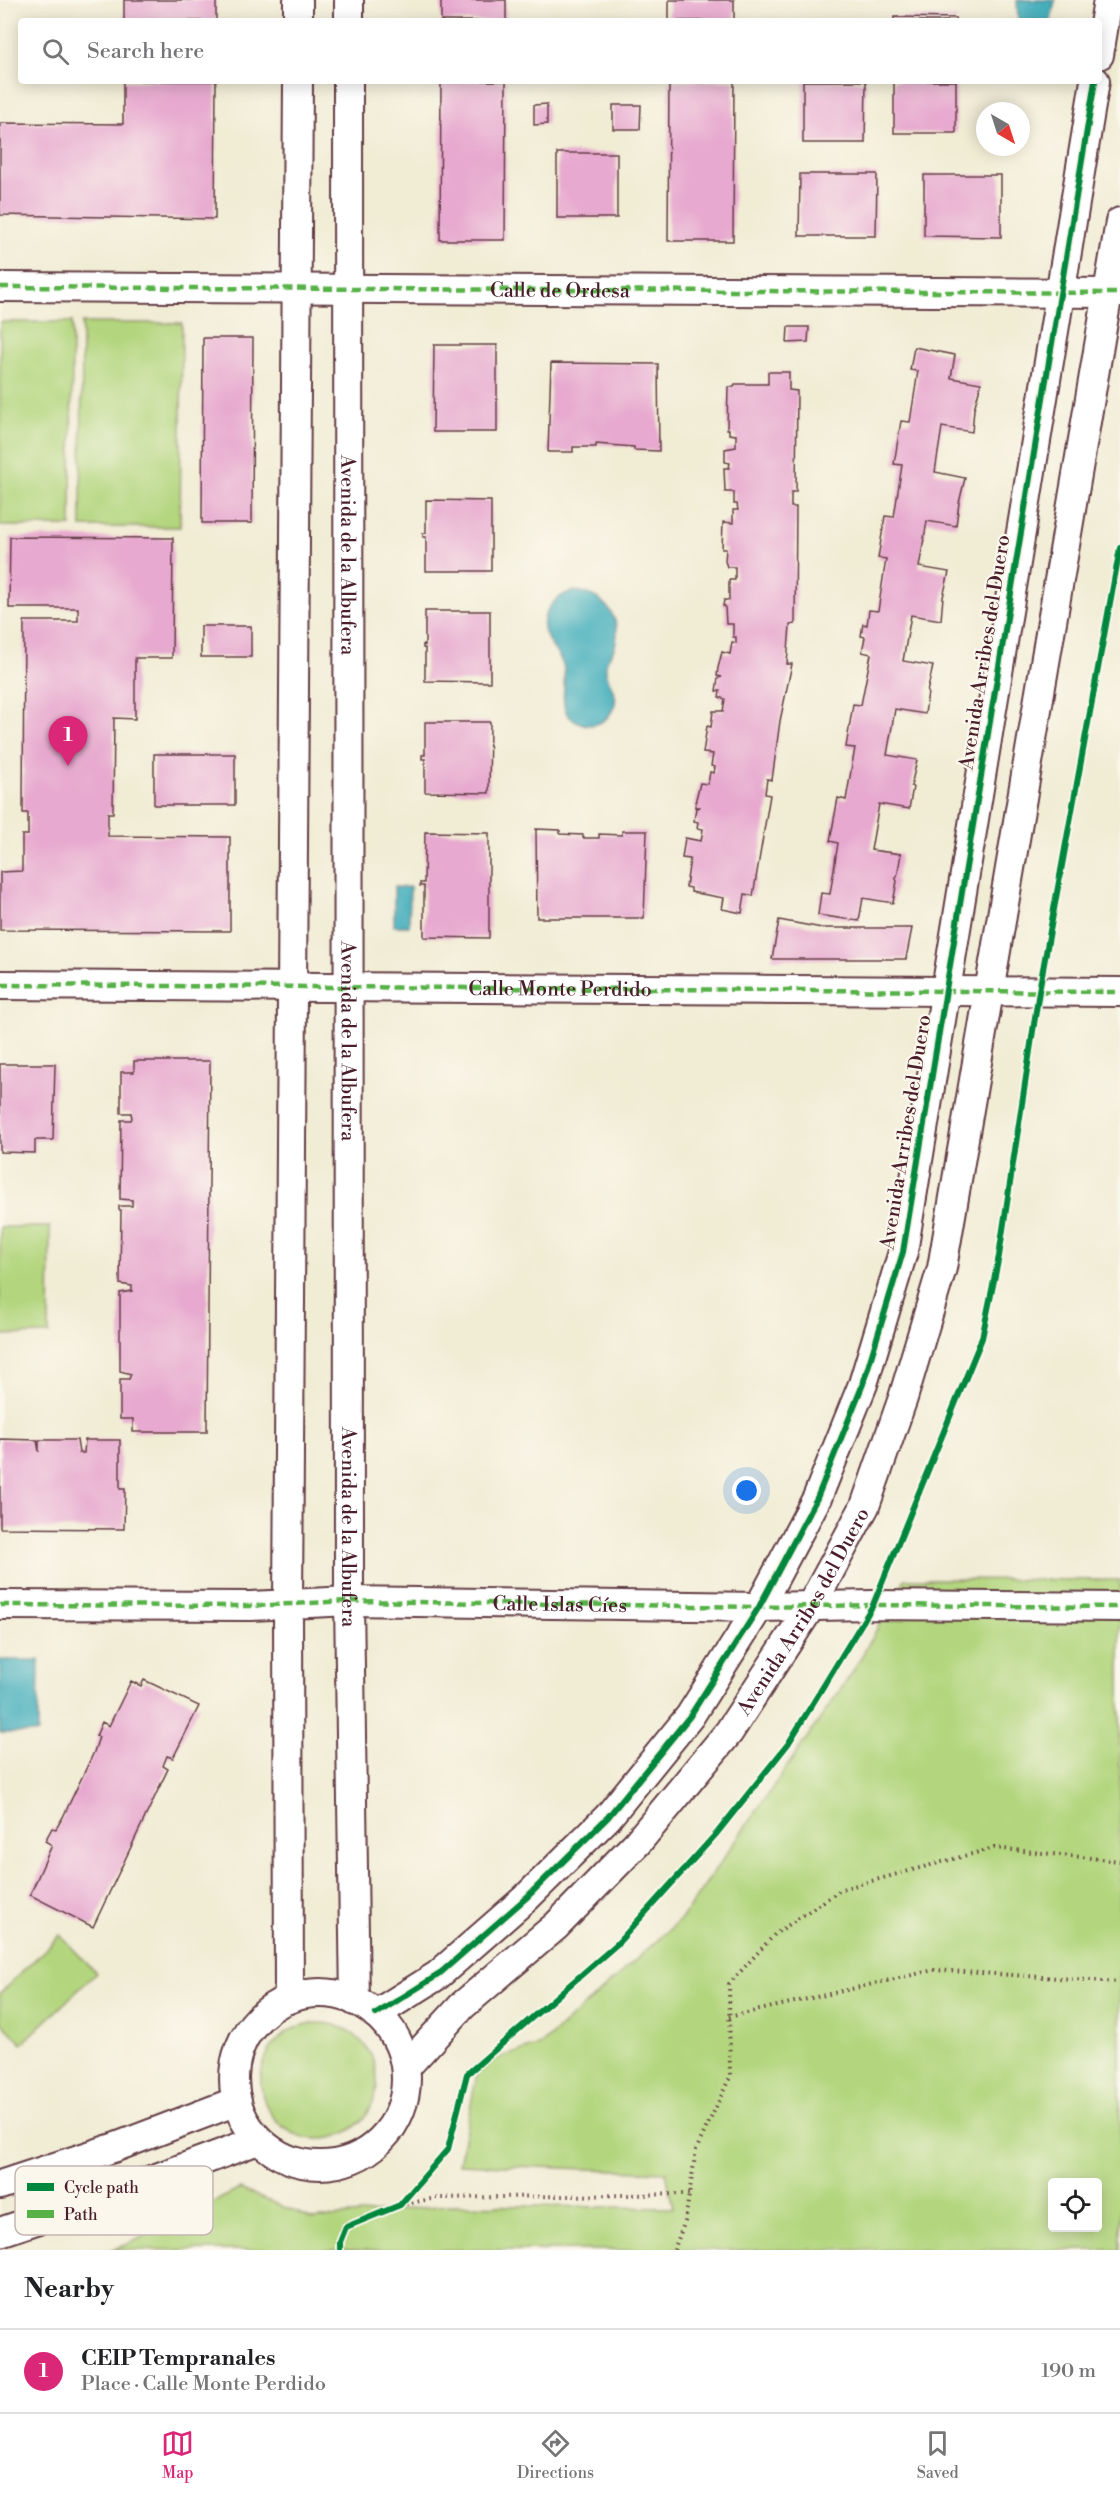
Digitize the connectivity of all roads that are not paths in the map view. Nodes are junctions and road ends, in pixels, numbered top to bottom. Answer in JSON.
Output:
{"nodes":[{"id":1,"x":298,"y":0,"type":"edge"},
{"id":2,"x":349,"y":0,"type":"edge"},
{"id":3,"x":1108,"y":0,"type":"edge"},
{"id":4,"x":298,"y":18,"type":"edge"},
{"id":5,"x":349,"y":18,"type":"edge"},
{"id":6,"x":1102,"y":37,"type":"edge"},
{"id":7,"x":298,"y":84,"type":"edge"},
{"id":8,"x":348,"y":84,"type":"edge"},
{"id":9,"x":1095,"y":84,"type":"edge"},
{"id":10,"x":1120,"y":222,"type":"edge"},
{"id":11,"x":0,"y":287,"type":"edge"},
{"id":12,"x":296,"y":289,"type":"junction"},
{"id":13,"x":347,"y":289,"type":"junction"},
{"id":14,"x":1060,"y":293,"type":"junction"},
{"id":15,"x":1114,"y":293,"type":"edge"},
{"id":16,"x":0,"y":985,"type":"edge"},
{"id":17,"x":292,"y":986,"type":"junction"},
{"id":18,"x":348,"y":987,"type":"junction"},
{"id":19,"x":945,"y":990,"type":"junction"},
{"id":20,"x":990,"y":991,"type":"junction"},
{"id":21,"x":1120,"y":992,"type":"edge"},
{"id":22,"x":349,"y":1601,"type":"junction"},
{"id":23,"x":288,"y":1604,"type":"junction"},
{"id":24,"x":0,"y":1605,"type":"edge"},
{"id":25,"x":811,"y":1606,"type":"junction"},
{"id":26,"x":759,"y":1607,"type":"junction"},
{"id":27,"x":1120,"y":1607,"type":"edge"},
{"id":28,"x":289,"y":1999,"type":"junction"},
{"id":29,"x":365,"y":2007,"type":"junction"},
{"id":30,"x":406,"y":2067,"type":"junction"},
{"id":31,"x":237,"y":2101,"type":"junction"},
{"id":32,"x":258,"y":2140,"type":"junction"},
{"id":33,"x":58,"y":2166,"type":"edge"},
{"id":34,"x":187,"y":2166,"type":"edge"},
{"id":35,"x":15,"y":2180,"type":"edge"},
{"id":36,"x":0,"y":2185,"type":"edge"},
{"id":37,"x":15,"y":2227,"type":"edge"},
{"id":38,"x":0,"y":2232,"type":"edge"}],
"edges":[{"from":1,"to":4,"type":"street"},
{"from":2,"to":5,"type":"street"},
{"from":3,"to":6,"type":"street"},
{"from":7,"to":12,"type":"street"},
{"from":8,"to":13,"type":"street","name":"Avenida de la Albufera"},
{"from":9,"to":14,"type":"street","name":"Avenida Arribes del Duero"},
{"from":10,"to":15,"type":"street","name":"Avenida Arribes del Duero"},
{"from":11,"to":12,"type":"street","name":"Calle de Ordesa"},
{"from":12,"to":13,"type":"street","name":"Calle de Ordesa"},
{"from":12,"to":17,"type":"street"},
{"from":13,"to":14,"type":"street","name":"Calle de Ordesa"},
{"from":13,"to":18,"type":"street","name":"Avenida de la Albufera"},
{"from":14,"to":15,"type":"street","name":"Calle de Ordesa"},
{"from":14,"to":19,"type":"street","name":"Avenida Arribes del Duero"},
{"from":15,"to":20,"type":"street","name":"Avenida Arribes del Duero"},
{"from":16,"to":17,"type":"street","name":"Calle Monte Perdido"},
{"from":17,"to":18,"type":"street","name":"Calle Monte Perdido"},
{"from":17,"to":23,"type":"street"},
{"from":18,"to":19,"type":"street","name":"Calle Monte Perdido"},
{"from":18,"to":22,"type":"street","name":"Avenida de la Albufera"},
{"from":19,"to":20,"type":"street","name":"Calle Monte Perdido"},
{"from":19,"to":26,"type":"street","name":"Avenida Arribes del Duero"},
{"from":20,"to":21,"type":"street","name":"Calle Monte Perdido"},
{"from":20,"to":25,"type":"street","name":"Avenida Arribes del Duero"},
{"from":22,"to":23,"type":"street","name":"Calle Islas Cíes"},
{"from":22,"to":26,"type":"street","name":"Calle Islas Cíes"},
{"from":22,"to":29,"type":"street","name":"Avenida de la Albufera"},
{"from":23,"to":24,"type":"street","name":"Calle Islas Cíes"},
{"from":23,"to":28,"type":"street"},
{"from":25,"to":26,"type":"street","name":"Calle Islas Cíes"},
{"from":25,"to":27,"type":"street","name":"Calle Islas Cíes"},
{"from":25,"to":30,"type":"street","name":"Avenida Arribes del Duero"},
{"from":26,"to":29,"type":"street","name":"Avenida Arribes del Duero"},
{"from":28,"to":29,"type":"street"},
{"from":28,"to":31,"type":"street"},
{"from":29,"to":30,"type":"street"},
{"from":30,"to":32,"type":"street"},
{"from":31,"to":32,"type":"street"},
{"from":31,"to":33,"type":"street"},
{"from":32,"to":34,"type":"street"},
{"from":35,"to":36,"type":"street"},
{"from":37,"to":38,"type":"street"}]}
